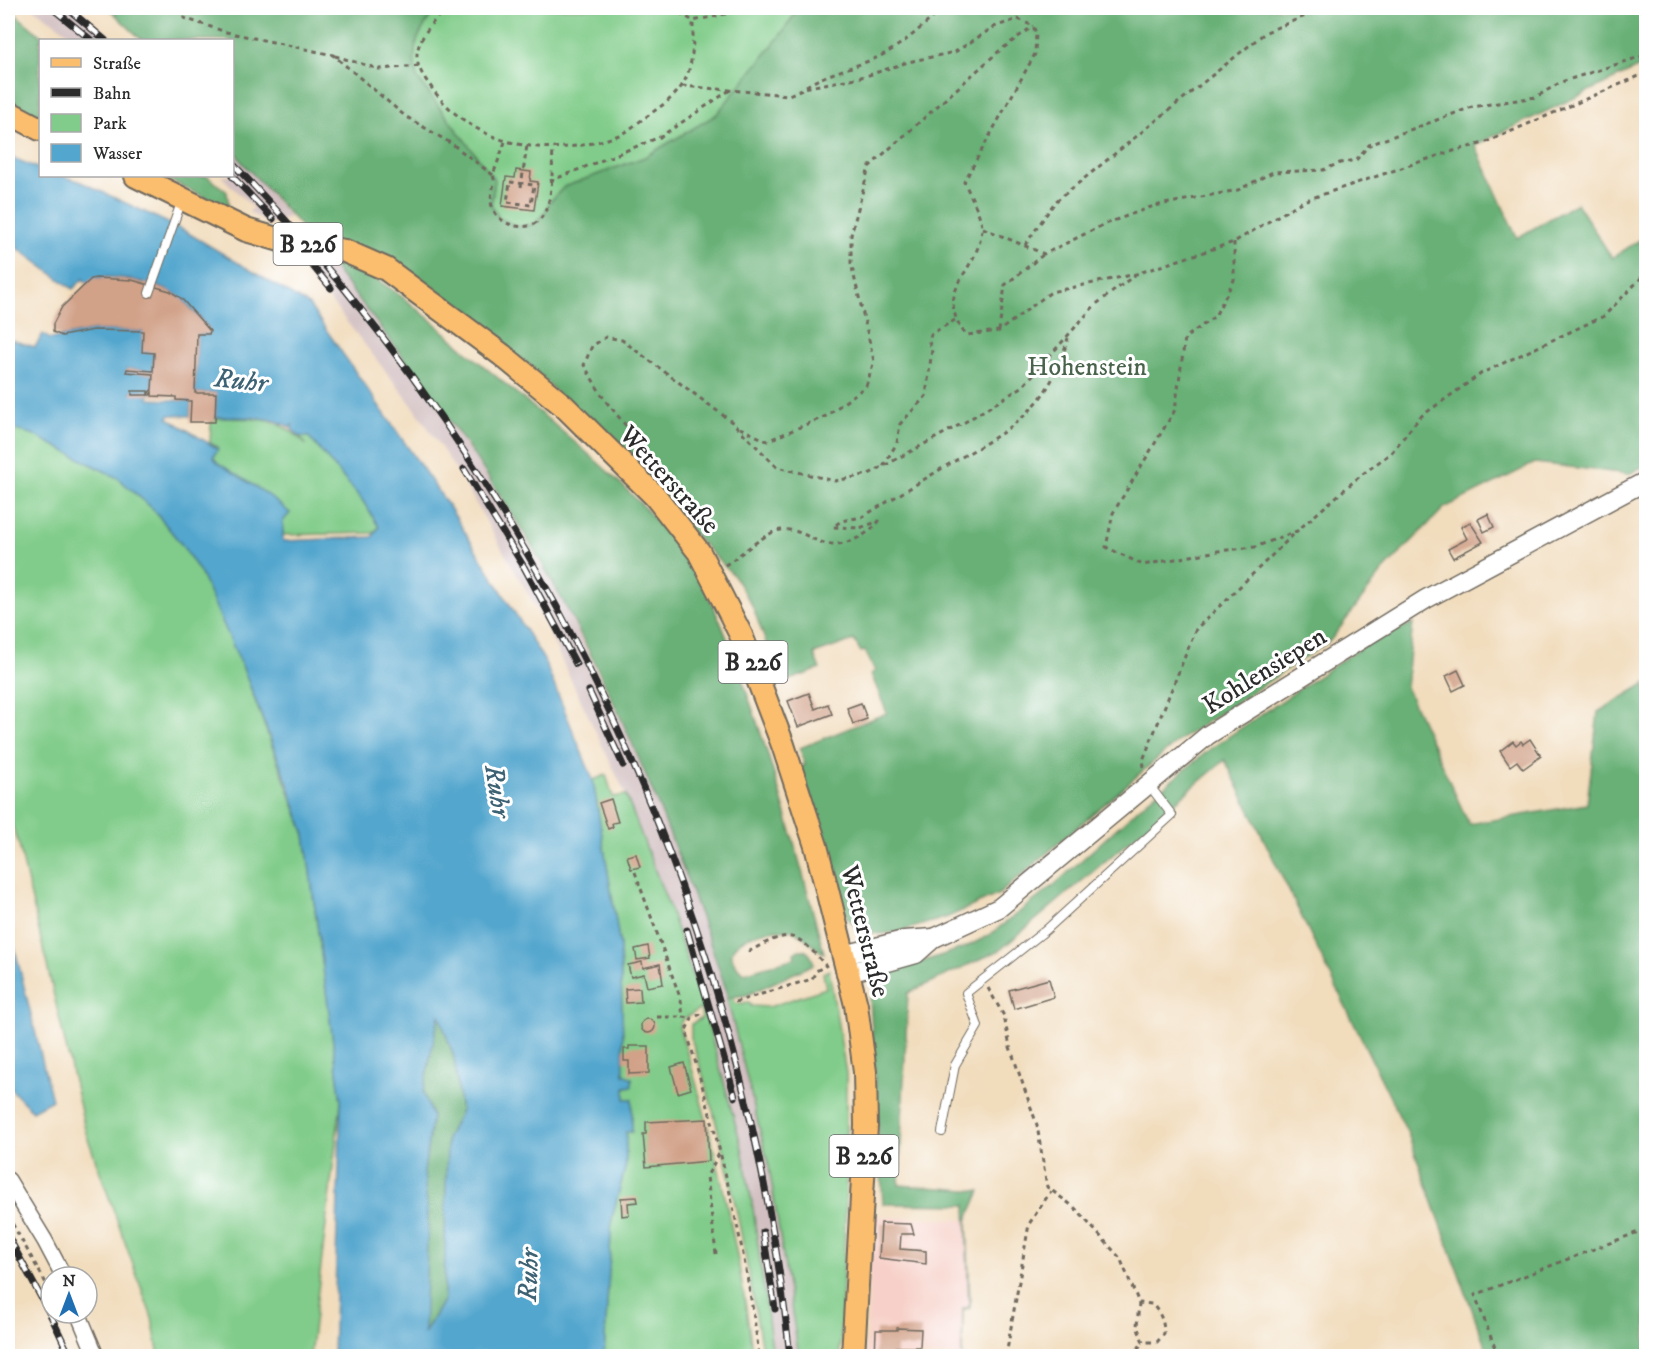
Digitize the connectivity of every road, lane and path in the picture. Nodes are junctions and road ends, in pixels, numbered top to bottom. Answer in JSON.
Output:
{"nodes":[{"id":1,"x":181,"y":8,"type":"edge"},
{"id":2,"x":446,"y":8,"type":"edge"},
{"id":3,"x":672,"y":8,"type":"edge"},
{"id":4,"x":753,"y":8,"type":"edge"},
{"id":5,"x":943,"y":8,"type":"edge"},
{"id":6,"x":1325,"y":8,"type":"edge"},
{"id":7,"x":693,"y":21,"type":"junction"},
{"id":8,"x":1033,"y":26,"type":"junction"},
{"id":9,"x":333,"y":55,"type":"junction"},
{"id":10,"x":1647,"y":55,"type":"edge"},
{"id":11,"x":419,"y":66,"type":"junction"},
{"id":12,"x":1647,"y":73,"type":"edge"},
{"id":13,"x":682,"y":86,"type":"junction"},
{"id":14,"x":732,"y":88,"type":"junction"},
{"id":15,"x":804,"y":88,"type":"junction"},
{"id":16,"x":8,"y":112,"type":"edge"},
{"id":17,"x":39,"y":128,"type":"edge"},
{"id":18,"x":505,"y":142,"type":"junction"},
{"id":19,"x":527,"y":145,"type":"junction"},
{"id":20,"x":553,"y":149,"type":"junction"},
{"id":21,"x":493,"y":175,"type":"junction"},
{"id":22,"x":138,"y":177,"type":"edge"},
{"id":23,"x":550,"y":181,"type":"junction"},
{"id":24,"x":521,"y":186,"type":"junction"},
{"id":25,"x":183,"y":198,"type":"junction"},
{"id":26,"x":983,"y":228,"type":"junction"},
{"id":27,"x":1234,"y":242,"type":"junction"},
{"id":28,"x":1025,"y":245,"type":"junction"},
{"id":29,"x":1044,"y":254,"type":"junction"},
{"id":30,"x":1647,"y":273,"type":"edge"},
{"id":31,"x":1136,"y":274,"type":"junction"},
{"id":32,"x":149,"y":293,"type":"dead end"},
{"id":33,"x":955,"y":320,"type":"junction"},
{"id":34,"x":999,"y":331,"type":"junction"},
{"id":35,"x":1069,"y":334,"type":"junction"},
{"id":36,"x":735,"y":426,"type":"junction"},
{"id":37,"x":882,"y":467,"type":"junction"},
{"id":38,"x":1647,"y":481,"type":"edge"},
{"id":39,"x":655,"y":496,"type":"junction"},
{"id":40,"x":1298,"y":531,"type":"junction"},
{"id":41,"x":711,"y":574,"type":"junction"},
{"id":42,"x":1148,"y":784,"type":"junction"},
{"id":43,"x":635,"y":872,"type":"dead end"},
{"id":44,"x":748,"y":952,"type":"dead end"},
{"id":45,"x":840,"y":965,"type":"junction"},
{"id":46,"x":984,"y":982,"type":"junction"},
{"id":47,"x":735,"y":1002,"type":"dead end"},
{"id":48,"x":701,"y":1014,"type":"dead end"},
{"id":49,"x":657,"y":1017,"type":"dead end"},
{"id":50,"x":683,"y":1017,"type":"junction"},
{"id":51,"x":692,"y":1018,"type":"junction"},
{"id":52,"x":942,"y":1132,"type":"dead end"},
{"id":53,"x":720,"y":1152,"type":"junction"},
{"id":54,"x":8,"y":1180,"type":"edge"},
{"id":55,"x":1050,"y":1191,"type":"junction"},
{"id":56,"x":8,"y":1216,"type":"edge"},
{"id":57,"x":1647,"y":1228,"type":"edge"},
{"id":58,"x":716,"y":1254,"type":"dead end"},
{"id":59,"x":57,"y":1265,"type":"edge"},
{"id":60,"x":39,"y":1271,"type":"edge"},
{"id":61,"x":1139,"y":1303,"type":"junction"},
{"id":62,"x":83,"y":1325,"type":"edge"},
{"id":63,"x":1143,"y":1342,"type":"junction"},
{"id":64,"x":96,"y":1356,"type":"edge"},
{"id":65,"x":759,"y":1356,"type":"edge"},
{"id":66,"x":853,"y":1356,"type":"edge"},
{"id":67,"x":1006,"y":1356,"type":"edge"},
{"id":68,"x":1132,"y":1356,"type":"edge"},
{"id":69,"x":1498,"y":1356,"type":"edge"}],
"edges":[{"from":1,"to":9,"type":"path"},
{"from":2,"to":11,"type":"path"},
{"from":3,"to":7,"type":"path"},
{"from":4,"to":7,"type":"path"},
{"from":5,"to":15,"type":"path"},
{"from":6,"to":28,"type":"path"},
{"from":7,"to":13,"type":"path"},
{"from":8,"to":15,"type":"path"},
{"from":8,"to":26,"type":"path"},
{"from":8,"to":36,"type":"path"},
{"from":9,"to":11,"type":"path"},
{"from":9,"to":21,"type":"path"},
{"from":10,"to":29,"type":"path"},
{"from":11,"to":18,"type":"path"},
{"from":12,"to":27,"type":"path"},
{"from":13,"to":14,"type":"path"},
{"from":13,"to":20,"type":"path"},
{"from":14,"to":15,"type":"path"},
{"from":14,"to":23,"type":"path"},
{"from":16,"to":17,"type":"main road"},
{"from":18,"to":19,"type":"path"},
{"from":18,"to":21,"type":"path"},
{"from":19,"to":20,"type":"path"},
{"from":19,"to":24,"type":"path"},
{"from":20,"to":23,"type":"path"},
{"from":21,"to":23,"type":"path"},
{"from":22,"to":25,"type":"main road","name":"Wetterstraße","number":"B 226"},
{"from":24,"to":24,"type":"path"},
{"from":25,"to":32,"type":"lane"},
{"from":25,"to":39,"type":"main road","name":"Wetterstraße","number":"B 226"},
{"from":26,"to":28,"type":"path"},
{"from":26,"to":33,"type":"path"},
{"from":27,"to":31,"type":"path"},
{"from":27,"to":40,"type":"path"},
{"from":28,"to":29,"type":"path"},
{"from":29,"to":34,"type":"path"},
{"from":30,"to":40,"type":"path"},
{"from":31,"to":34,"type":"path"},
{"from":31,"to":35,"type":"path"},
{"from":33,"to":34,"type":"path"},
{"from":33,"to":37,"type":"path"},
{"from":35,"to":37,"type":"path"},
{"from":35,"to":41,"type":"path"},
{"from":36,"to":37,"type":"path"},
{"from":36,"to":39,"type":"path"},
{"from":38,"to":42,"type":"street","name":"Kohlensiepen"},
{"from":39,"to":41,"type":"main road","name":"Wetterstraße","number":"B 226"},
{"from":40,"to":42,"type":"path"},
{"from":41,"to":45,"type":"main road","name":"Wetterstraße","number":"B 226"},
{"from":42,"to":45,"type":"street","name":"Kohlensiepen"},
{"from":42,"to":46,"type":"lane"},
{"from":43,"to":50,"type":"path"},
{"from":44,"to":45,"type":"path"},
{"from":45,"to":47,"type":"path"},
{"from":45,"to":66,"type":"main road","name":"Wetterstraße","number":"B 226"},
{"from":46,"to":52,"type":"lane"},
{"from":46,"to":55,"type":"path"},
{"from":48,"to":51,"type":"path"},
{"from":49,"to":50,"type":"path"},
{"from":50,"to":51,"type":"path"},
{"from":51,"to":53,"type":"path"},
{"from":53,"to":58,"type":"path"},
{"from":53,"to":65,"type":"path"},
{"from":54,"to":59,"type":"street"},
{"from":55,"to":61,"type":"path"},
{"from":55,"to":67,"type":"path"},
{"from":56,"to":60,"type":"path"},
{"from":57,"to":69,"type":"path"},
{"from":61,"to":63,"type":"path"},
{"from":61,"to":63,"type":"path"},
{"from":62,"to":64,"type":"street"},
{"from":63,"to":68,"type":"path"}]}
